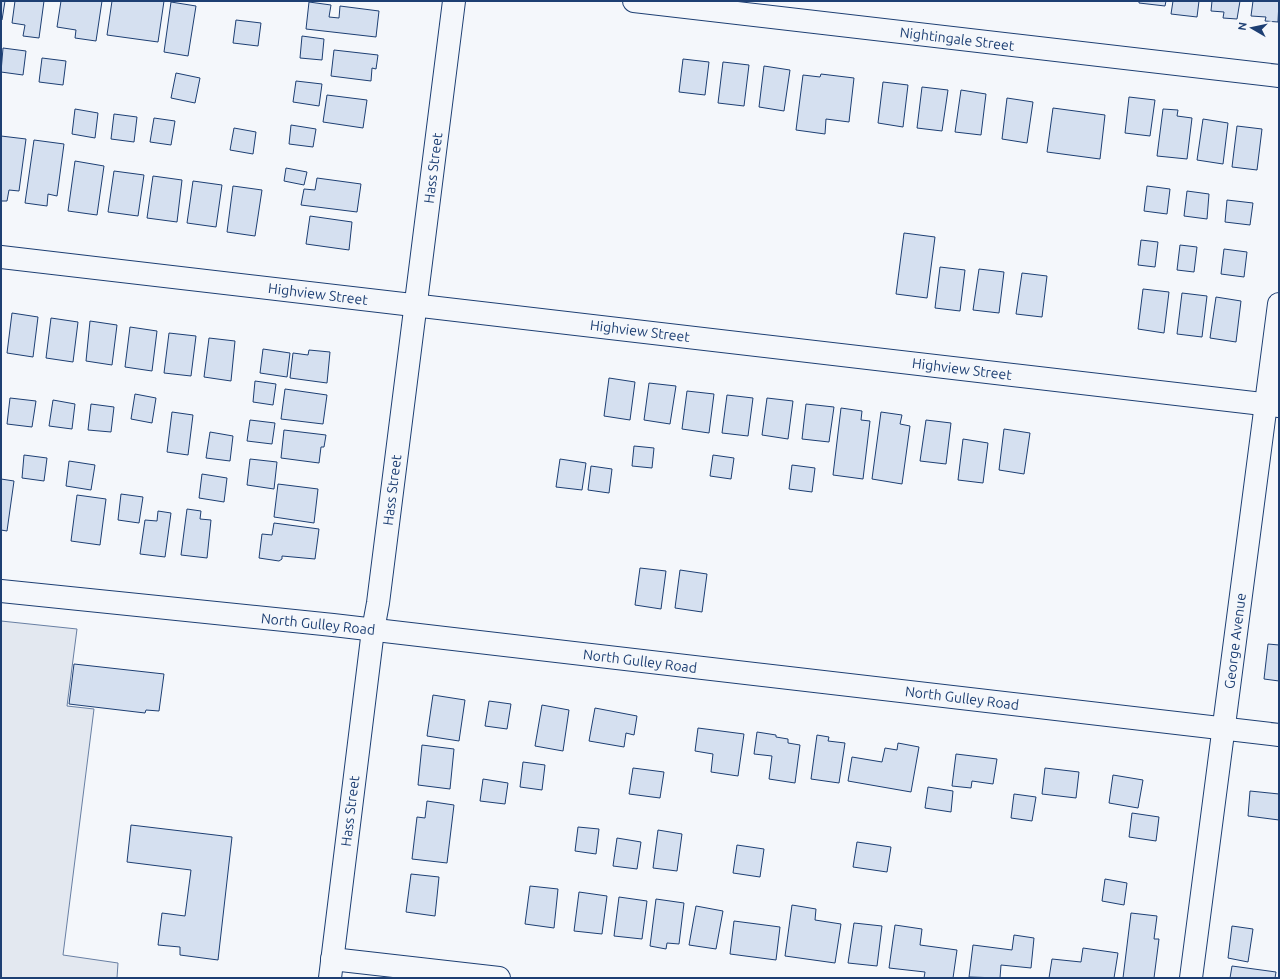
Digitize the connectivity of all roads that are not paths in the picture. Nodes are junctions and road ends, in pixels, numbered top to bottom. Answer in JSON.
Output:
{"nodes":[{"id":1,"x":454,"y":1,"type":"edge"},
{"id":2,"x":634,"y":1,"type":"edge"},
{"id":3,"x":1279,"y":76,"type":"edge"},
{"id":4,"x":1,"y":257,"type":"edge"},
{"id":5,"x":1279,"y":304,"type":"edge"},
{"id":6,"x":415,"y":305,"type":"junction"},
{"id":7,"x":1272,"y":405,"type":"edge"},
{"id":8,"x":1,"y":591,"type":"edge"},
{"id":9,"x":373,"y":630,"type":"junction"},
{"id":10,"x":1223,"y":728,"type":"junction"},
{"id":11,"x":1279,"y":735,"type":"edge"},
{"id":12,"x":331,"y":968,"type":"edge"},
{"id":13,"x":499,"y":978,"type":"edge"},
{"id":14,"x":1191,"y":978,"type":"edge"}],
"edges":[{"from":1,"to":6,"type":"street","name":"Hass Street"},
{"from":2,"to":3,"type":"street","name":"Nightingale Street"},
{"from":4,"to":6,"type":"street","name":"Highview Street"},
{"from":5,"to":7,"type":"street","name":"George Avenue"},
{"from":6,"to":7,"type":"street","name":"Highview Street"},
{"from":6,"to":9,"type":"street","name":"Hass Street"},
{"from":7,"to":10,"type":"street","name":"George Avenue"},
{"from":8,"to":9,"type":"street","name":"North Gulley Road"},
{"from":9,"to":10,"type":"street","name":"North Gulley Road"},
{"from":9,"to":12,"type":"street","name":"Hass Street"},
{"from":10,"to":11,"type":"street","name":"North Gulley Road"},
{"from":10,"to":14,"type":"street","name":"George Avenue"},
{"from":12,"to":13,"type":"street"}]}
